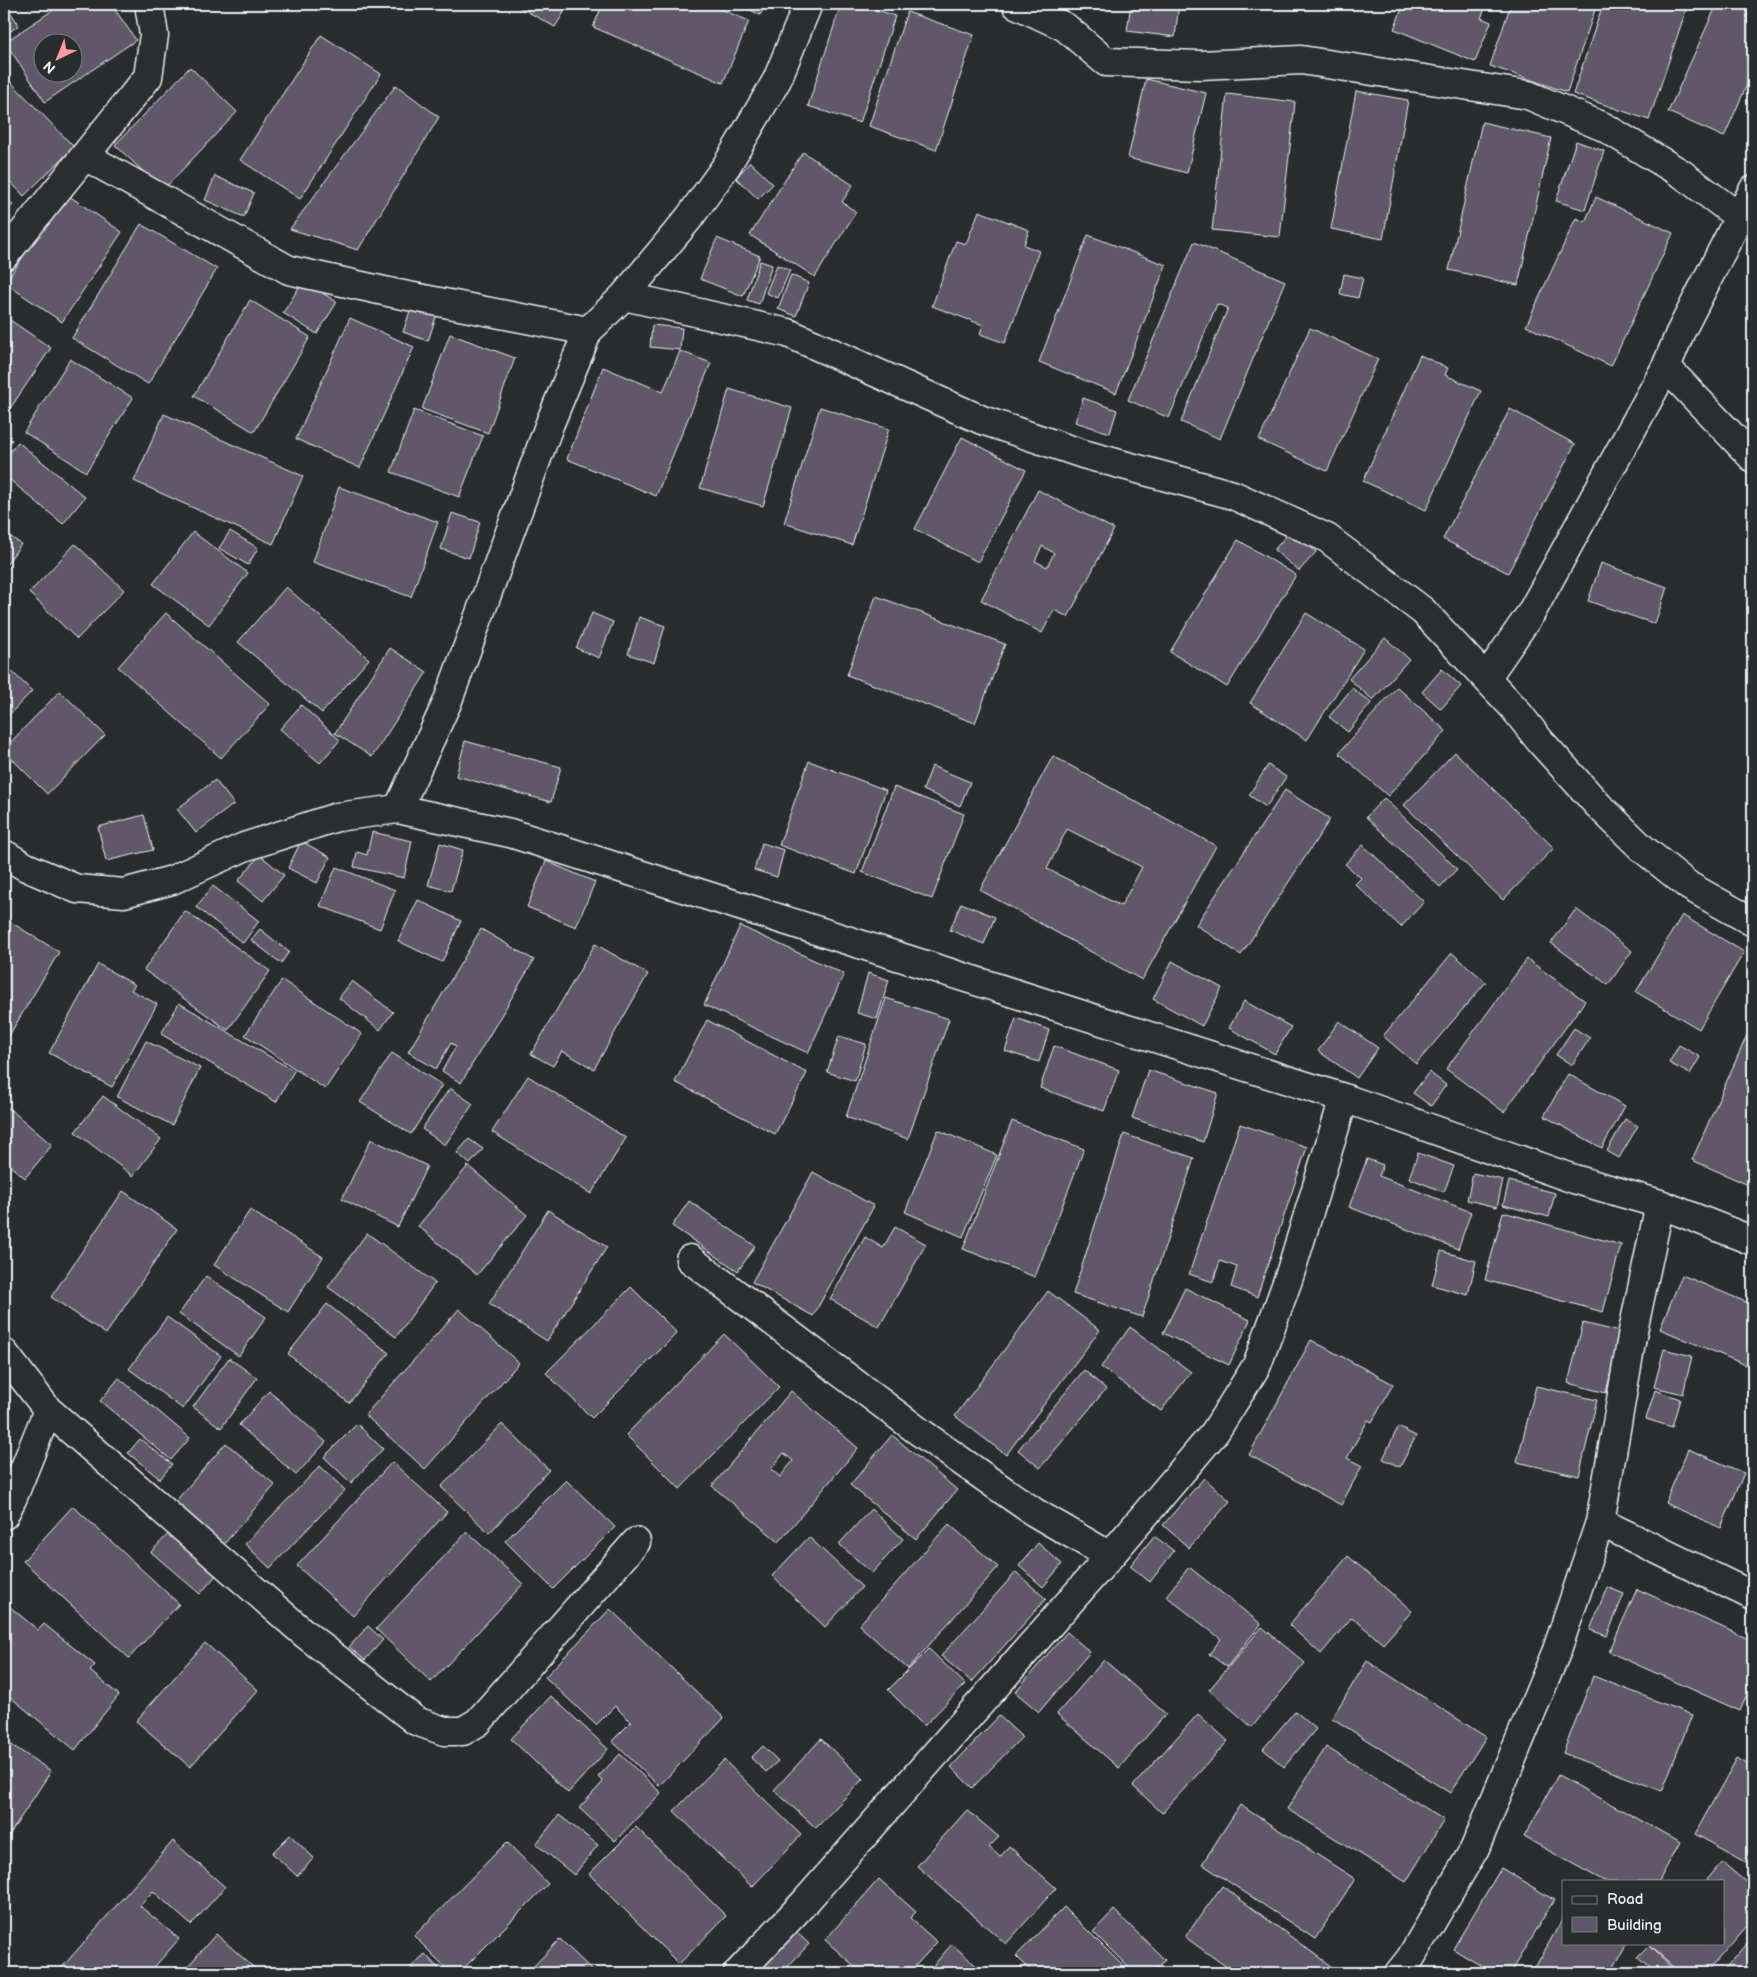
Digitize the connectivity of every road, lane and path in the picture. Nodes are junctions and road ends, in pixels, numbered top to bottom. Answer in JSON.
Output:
{"nodes":[{"id":1,"x":149,"y":4,"type":"edge"},
{"id":2,"x":808,"y":4,"type":"edge"},
{"id":3,"x":1016,"y":4,"type":"edge"},
{"id":4,"x":85,"y":156,"type":"junction"},
{"id":5,"x":1753,"y":190,"type":"edge"},
{"id":6,"x":1739,"y":217,"type":"junction"},
{"id":7,"x":4,"y":256,"type":"edge"},
{"id":8,"x":624,"y":296,"type":"junction"},
{"id":9,"x":588,"y":331,"type":"junction"},
{"id":10,"x":1666,"y":367,"type":"junction"},
{"id":11,"x":1753,"y":458,"type":"edge"},
{"id":12,"x":1486,"y":678,"type":"junction"},
{"id":13,"x":398,"y":809,"type":"junction"},
{"id":14,"x":4,"y":854,"type":"edge"},
{"id":15,"x":1753,"y":922,"type":"edge"},
{"id":16,"x":1344,"y":1098,"type":"junction"},
{"id":17,"x":1660,"y":1204,"type":"junction"},
{"id":18,"x":1753,"y":1241,"type":"edge"},
{"id":19,"x":690,"y":1259,"type":"dead end"},
{"id":20,"x":4,"y":1353,"type":"edge"},
{"id":21,"x":48,"y":1410,"type":"junction"},
{"id":22,"x":4,"y":1515,"type":"edge"},
{"id":23,"x":1600,"y":1522,"type":"junction"},
{"id":24,"x":636,"y":1542,"type":"dead end"},
{"id":25,"x":1110,"y":1556,"type":"junction"},
{"id":26,"x":1753,"y":1596,"type":"edge"},
{"id":27,"x":1411,"y":1969,"type":"edge"},
{"id":28,"x":738,"y":1973,"type":"edge"}],
"edges":[{"from":1,"to":4,"type":"street"},
{"from":2,"to":8,"type":"street"},
{"from":3,"to":6,"type":"street"},
{"from":4,"to":7,"type":"street"},
{"from":4,"to":9,"type":"street"},
{"from":5,"to":6,"type":"street"},
{"from":6,"to":10,"type":"street"},
{"from":8,"to":9,"type":"street"},
{"from":8,"to":12,"type":"street"},
{"from":9,"to":13,"type":"street"},
{"from":10,"to":11,"type":"street"},
{"from":10,"to":12,"type":"street"},
{"from":12,"to":15,"type":"street"},
{"from":13,"to":14,"type":"street"},
{"from":13,"to":16,"type":"street"},
{"from":16,"to":17,"type":"street"},
{"from":16,"to":25,"type":"street"},
{"from":17,"to":18,"type":"street"},
{"from":17,"to":23,"type":"street"},
{"from":19,"to":25,"type":"street"},
{"from":20,"to":21,"type":"street"},
{"from":21,"to":22,"type":"street"},
{"from":21,"to":24,"type":"street"},
{"from":23,"to":26,"type":"street"},
{"from":23,"to":27,"type":"street"},
{"from":25,"to":28,"type":"street"}]}
